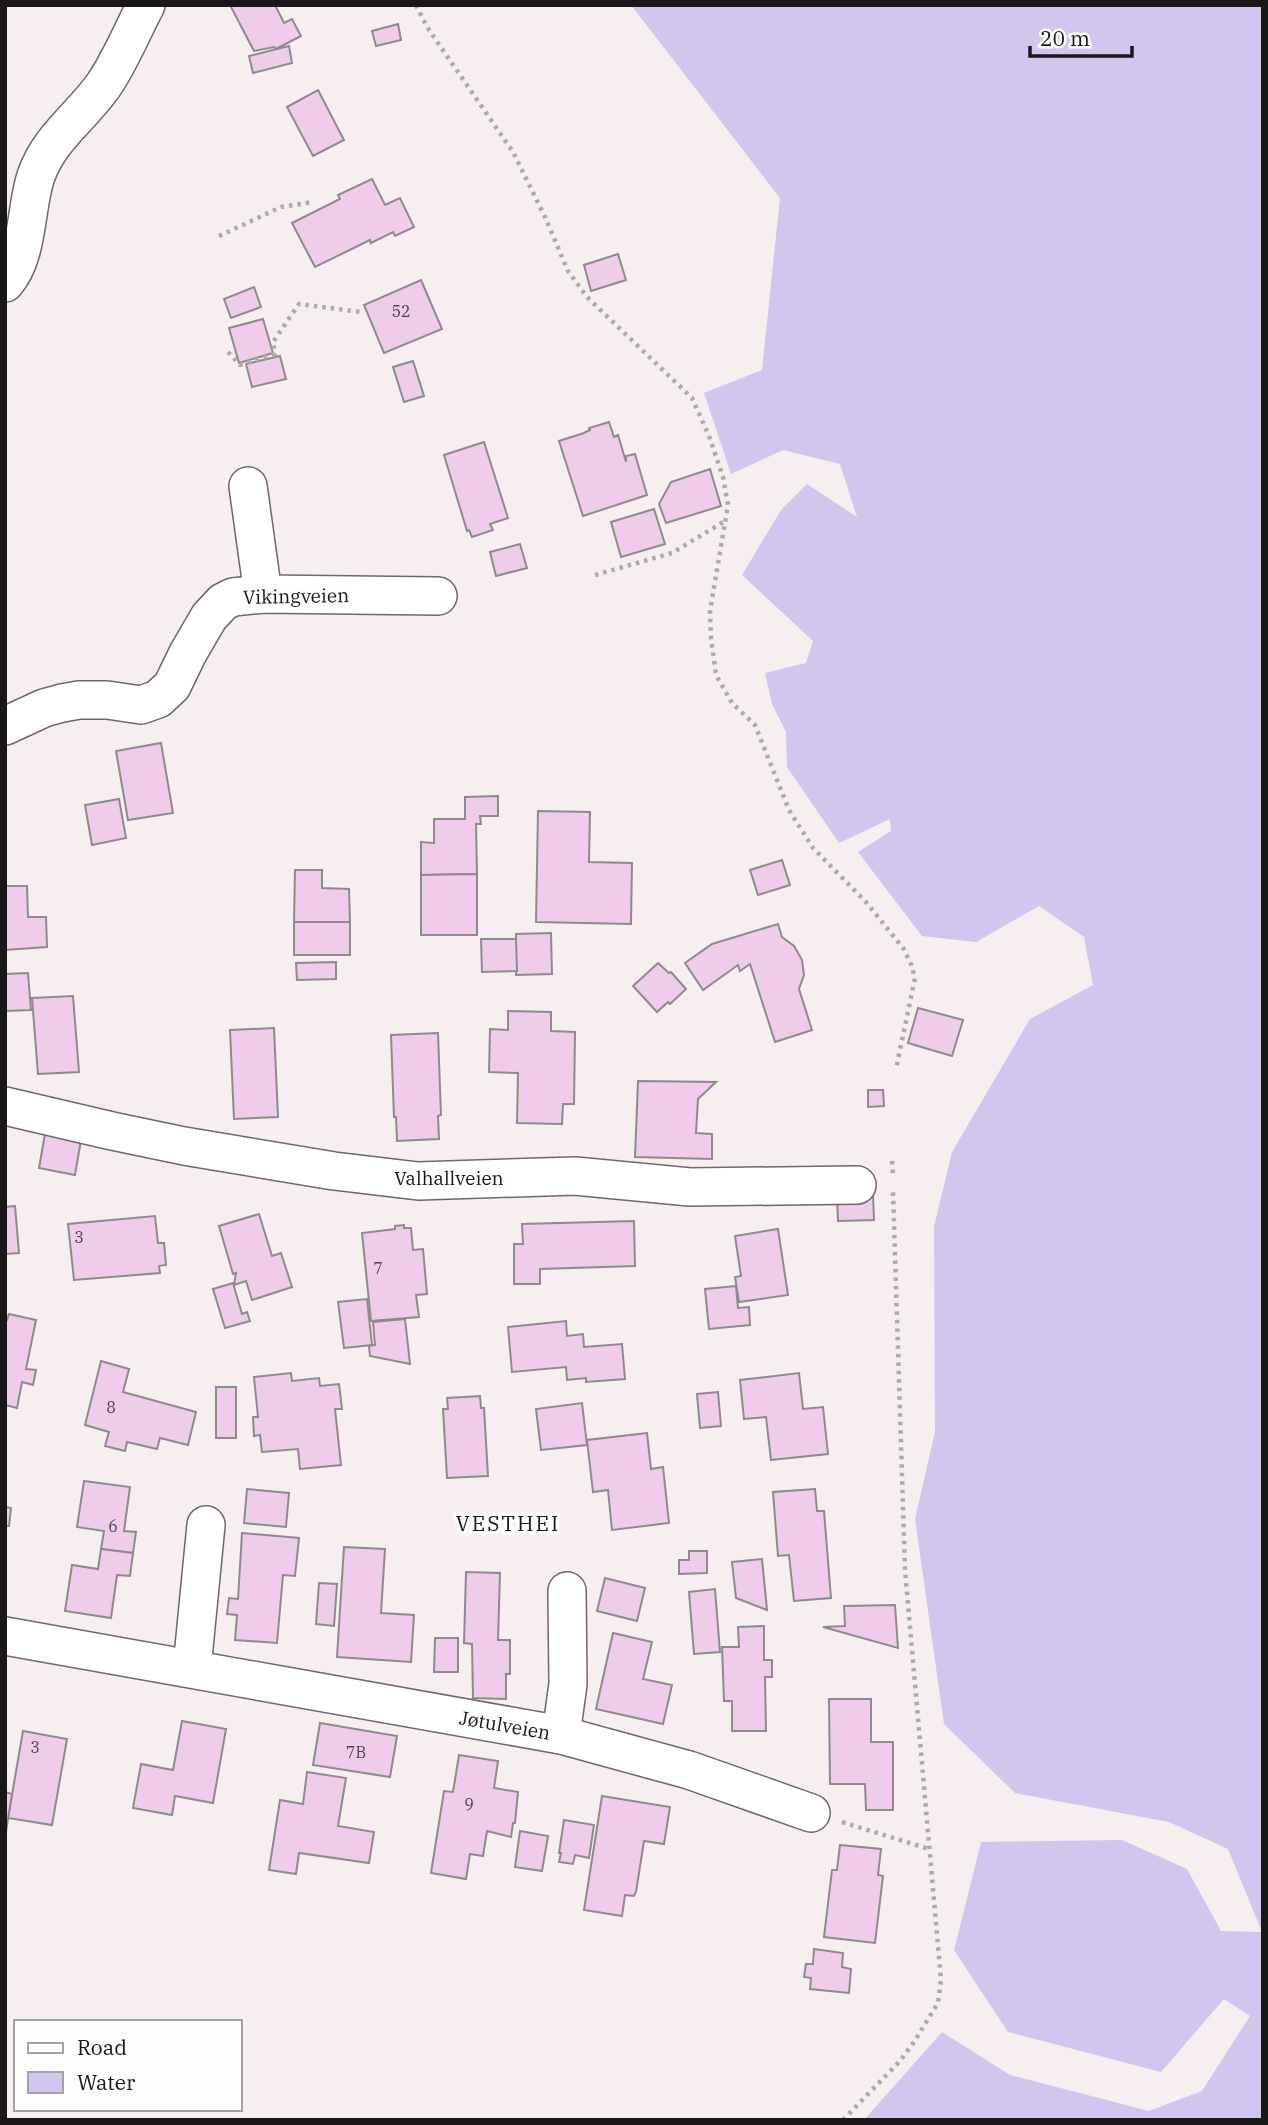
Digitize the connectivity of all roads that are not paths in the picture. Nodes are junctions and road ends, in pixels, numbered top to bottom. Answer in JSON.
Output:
{"nodes":[{"id":1,"x":146,"y":5,"type":"edge"},
{"id":2,"x":5,"y":283,"type":"edge"},
{"id":3,"x":248,"y":486,"type":"dead end"},
{"id":4,"x":263,"y":594,"type":"junction"},
{"id":5,"x":438,"y":596,"type":"dead end"},
{"id":6,"x":5,"y":726,"type":"edge"},
{"id":7,"x":5,"y":1106,"type":"edge"},
{"id":8,"x":857,"y":1185,"type":"dead end"},
{"id":9,"x":206,"y":1525,"type":"dead end"},
{"id":10,"x":567,"y":1591,"type":"dead end"},
{"id":11,"x":5,"y":1636,"type":"edge"},
{"id":12,"x":192,"y":1668,"type":"junction"},
{"id":13,"x":561,"y":1735,"type":"junction"},
{"id":14,"x":811,"y":1813,"type":"road end"}],
"edges":[{"from":1,"to":2,"type":"street"},
{"from":3,"to":4,"type":"street"},
{"from":4,"to":5,"type":"street","name":"Vikingveien"},
{"from":4,"to":6,"type":"street","name":"Vikingveien"},
{"from":7,"to":8,"type":"street","name":"Valhallveien"},
{"from":9,"to":12,"type":"street"},
{"from":10,"to":13,"type":"street"},
{"from":11,"to":12,"type":"street","name":"Jøtulveien"},
{"from":12,"to":13,"type":"street","name":"Jøtulveien"},
{"from":13,"to":14,"type":"street","name":"Jøtulveien"}]}
